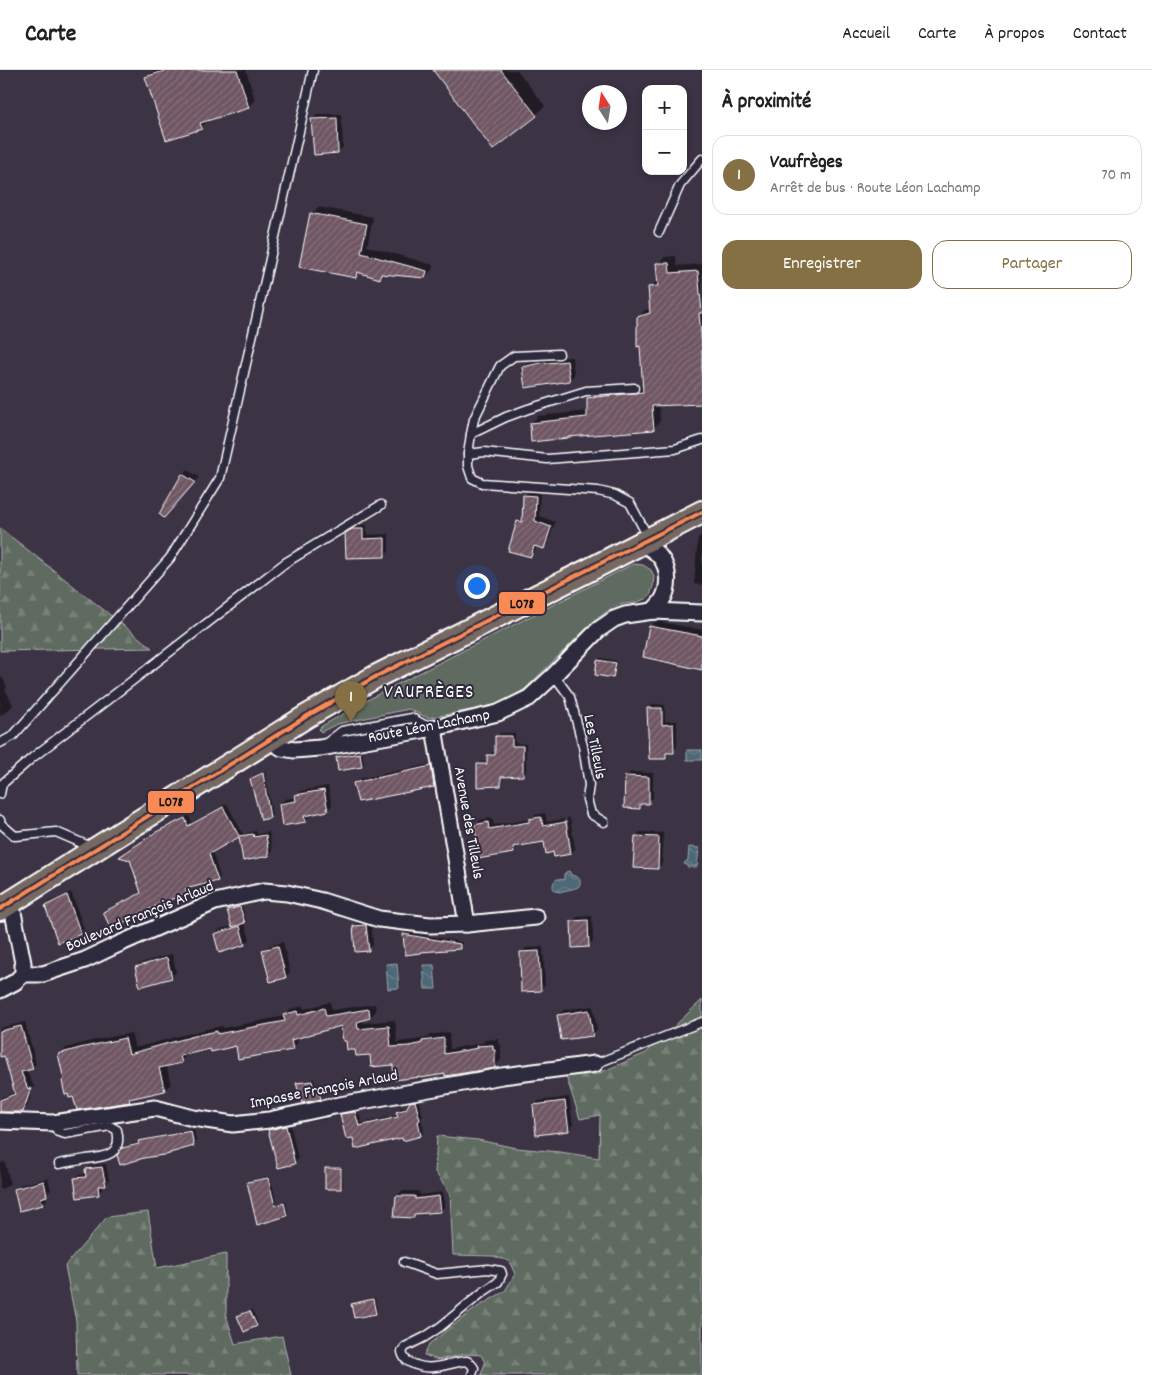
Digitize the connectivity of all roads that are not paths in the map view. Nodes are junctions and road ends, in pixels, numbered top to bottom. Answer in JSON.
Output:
{"nodes":[{"id":1,"x":313,"y":70,"type":"edge"},
{"id":2,"x":702,"y":159,"type":"edge"},
{"id":3,"x":659,"y":232,"type":"dead end"},
{"id":4,"x":559,"y":354,"type":"dead end"},
{"id":5,"x":634,"y":388,"type":"dead end"},
{"id":6,"x":471,"y":434,"type":"junction"},
{"id":7,"x":702,"y":440,"type":"edge"},
{"id":8,"x":468,"y":454,"type":"junction"},
{"id":9,"x":381,"y":505,"type":"dead end"},
{"id":10,"x":702,"y":512,"type":"edge"},
{"id":11,"x":645,"y":541,"type":"junction"},
{"id":12,"x":653,"y":611,"type":"junction"},
{"id":13,"x":702,"y":613,"type":"edge"},
{"id":14,"x":554,"y":675,"type":"junction"},
{"id":15,"x":432,"y":728,"type":"junction"},
{"id":16,"x":269,"y":740,"type":"junction"},
{"id":17,"x":0,"y":743,"type":"edge"},
{"id":18,"x":0,"y":794,"type":"edge"},
{"id":19,"x":0,"y":820,"type":"edge"},
{"id":20,"x":604,"y":822,"type":"dead end"},
{"id":21,"x":95,"y":849,"type":"junction"},
{"id":22,"x":5,"y":906,"type":"edge"},
{"id":23,"x":536,"y":917,"type":"dead end"},
{"id":24,"x":467,"y":924,"type":"junction"},
{"id":25,"x":23,"y":974,"type":"junction"},
{"id":26,"x":0,"y":990,"type":"edge"},
{"id":27,"x":702,"y":1022,"type":"edge"},
{"id":28,"x":595,"y":1064,"type":"joint"},
{"id":29,"x":0,"y":1120,"type":"edge"},
{"id":30,"x":53,"y":1123,"type":"junction"},
{"id":31,"x":59,"y":1164,"type":"dead end"},
{"id":32,"x":404,"y":1262,"type":"dead end"},
{"id":33,"x":472,"y":1375,"type":"edge"}],
"edges":[{"from":1,"to":17,"type":"lane"},
{"from":2,"to":3,"type":"lane"},
{"from":4,"to":6,"type":"lane"},
{"from":5,"to":6,"type":"lane"},
{"from":6,"to":8,"type":"lane"},
{"from":7,"to":8,"type":"lane"},
{"from":8,"to":11,"type":"lane"},
{"from":9,"to":18,"type":"lane"},
{"from":10,"to":11,"type":"main road"},
{"from":11,"to":12,"type":"street"},
{"from":11,"to":16,"type":"main road"},
{"from":12,"to":13,"type":"street","name":"Route Léon Lachamp"},
{"from":12,"to":14,"type":"street","name":"Route Léon Lachamp"},
{"from":14,"to":15,"type":"street","name":"Route Léon Lachamp"},
{"from":14,"to":20,"type":"lane","name":"Les Tilleuls"},
{"from":15,"to":16,"type":"street","name":"Route Léon Lachamp"},
{"from":15,"to":24,"type":"street","name":"Avenue des Tilleuls"},
{"from":16,"to":21,"type":"main road"},
{"from":19,"to":21,"type":"lane"},
{"from":21,"to":22,"type":"main road"},
{"from":22,"to":25,"type":"street"},
{"from":23,"to":24,"type":"street","name":"Boulevard François Arlaud"},
{"from":24,"to":25,"type":"street","name":"Boulevard François Arlaud"},
{"from":25,"to":26,"type":"street"},
{"from":27,"to":28,"type":"lane"},
{"from":28,"to":30,"type":"street","name":"Impasse François Arlaud"},
{"from":29,"to":30,"type":"street","name":"Impasse François Arlaud"},
{"from":30,"to":31,"type":"lane"},
{"from":32,"to":33,"type":"lane"}]}
